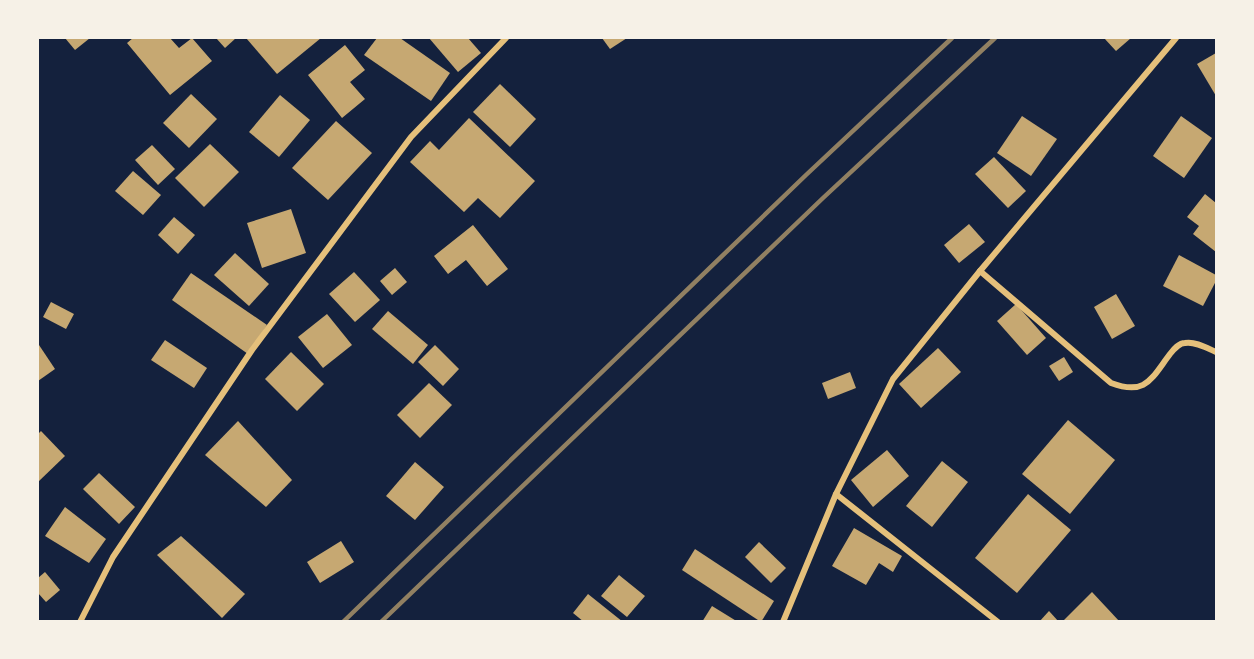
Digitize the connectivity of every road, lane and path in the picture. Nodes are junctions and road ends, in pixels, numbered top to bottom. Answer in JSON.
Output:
{"nodes":[{"id":1,"x":506,"y":38,"type":"edge"},
{"id":2,"x":1176,"y":38,"type":"edge"},
{"id":3,"x":980,"y":271,"type":"junction"},
{"id":4,"x":1216,"y":352,"type":"edge"},
{"id":5,"x":836,"y":494,"type":"junction"},
{"id":6,"x":80,"y":621,"type":"edge"},
{"id":7,"x":783,"y":621,"type":"edge"},
{"id":8,"x":998,"y":621,"type":"edge"}],
"edges":[{"from":1,"to":6,"type":"street"},
{"from":2,"to":3,"type":"street"},
{"from":3,"to":4,"type":"street"},
{"from":3,"to":5,"type":"street"},
{"from":5,"to":7,"type":"street"},
{"from":5,"to":8,"type":"street"}]}
